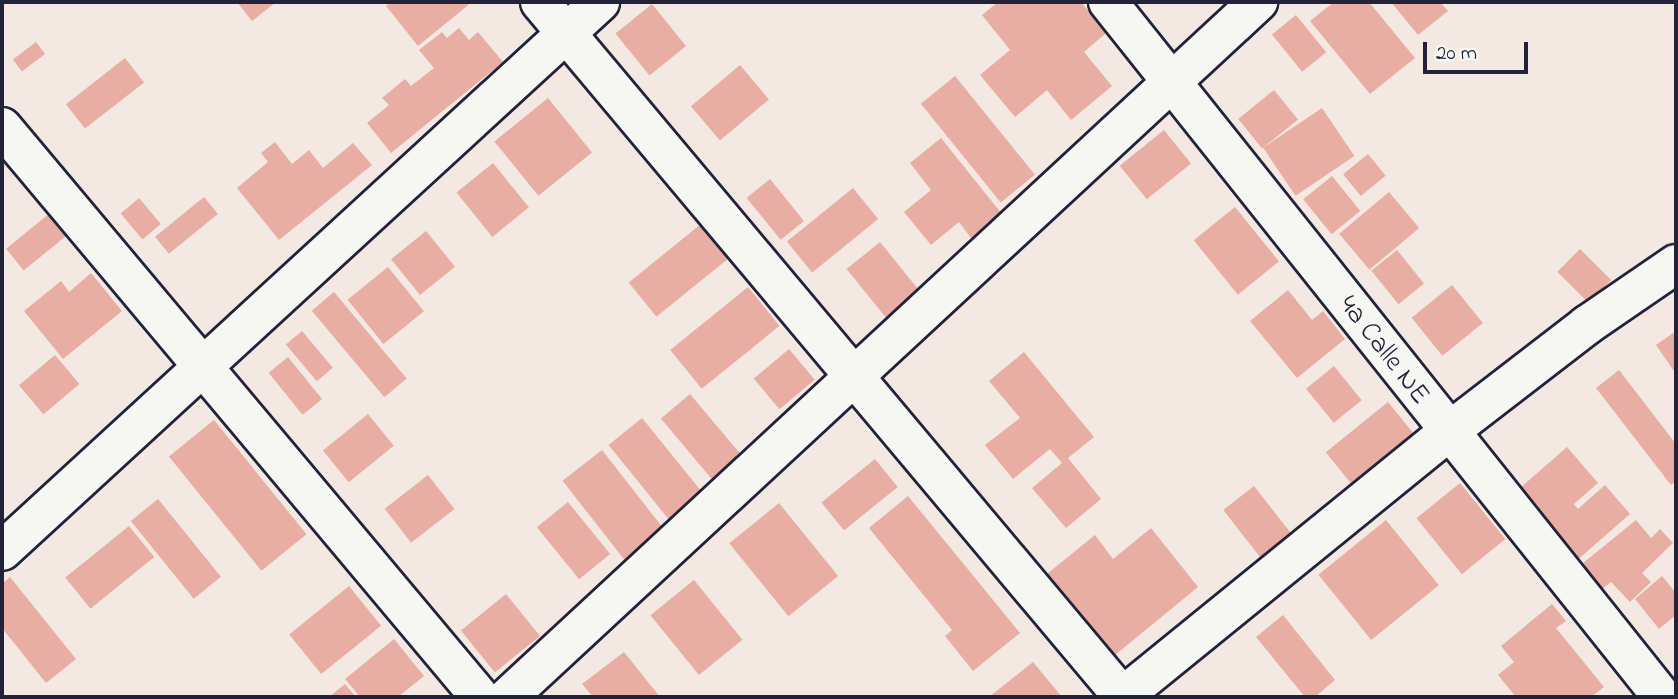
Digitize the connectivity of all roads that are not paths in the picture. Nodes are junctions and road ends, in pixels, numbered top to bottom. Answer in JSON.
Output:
{"nodes":[{"id":1,"x":540,"y":2,"type":"edge"},
{"id":2,"x":600,"y":2,"type":"edge"},
{"id":3,"x":1108,"y":2,"type":"edge"},
{"id":4,"x":1258,"y":2,"type":"edge"},
{"id":5,"x":566,"y":33,"type":"junction"},
{"id":6,"x":1173,"y":78,"type":"junction"},
{"id":7,"x":2,"y":127,"type":"edge"},
{"id":8,"x":1676,"y":264,"type":"edge"},
{"id":9,"x":203,"y":367,"type":"junction"},
{"id":10,"x":856,"y":379,"type":"junction"},
{"id":11,"x":1447,"y":433,"type":"junction"},
{"id":12,"x":2,"y":551,"type":"edge"},
{"id":13,"x":480,"y":697,"type":"edge"},
{"id":14,"x":508,"y":697,"type":"edge"},
{"id":15,"x":1122,"y":697,"type":"edge"},
{"id":16,"x":1662,"y":697,"type":"edge"}],
"edges":[{"from":1,"to":5,"type":"street"},
{"from":2,"to":5,"type":"street"},
{"from":3,"to":6,"type":"street","name":"4a Calle NE"},
{"from":4,"to":6,"type":"street"},
{"from":5,"to":9,"type":"street"},
{"from":5,"to":10,"type":"street"},
{"from":6,"to":10,"type":"street"},
{"from":6,"to":11,"type":"street","name":"4a Calle NE"},
{"from":7,"to":9,"type":"street"},
{"from":8,"to":11,"type":"street"},
{"from":9,"to":12,"type":"street"},
{"from":9,"to":13,"type":"street"},
{"from":10,"to":14,"type":"street"},
{"from":10,"to":15,"type":"street"},
{"from":11,"to":15,"type":"street"},
{"from":11,"to":16,"type":"street","name":"4a Calle NE"}]}
